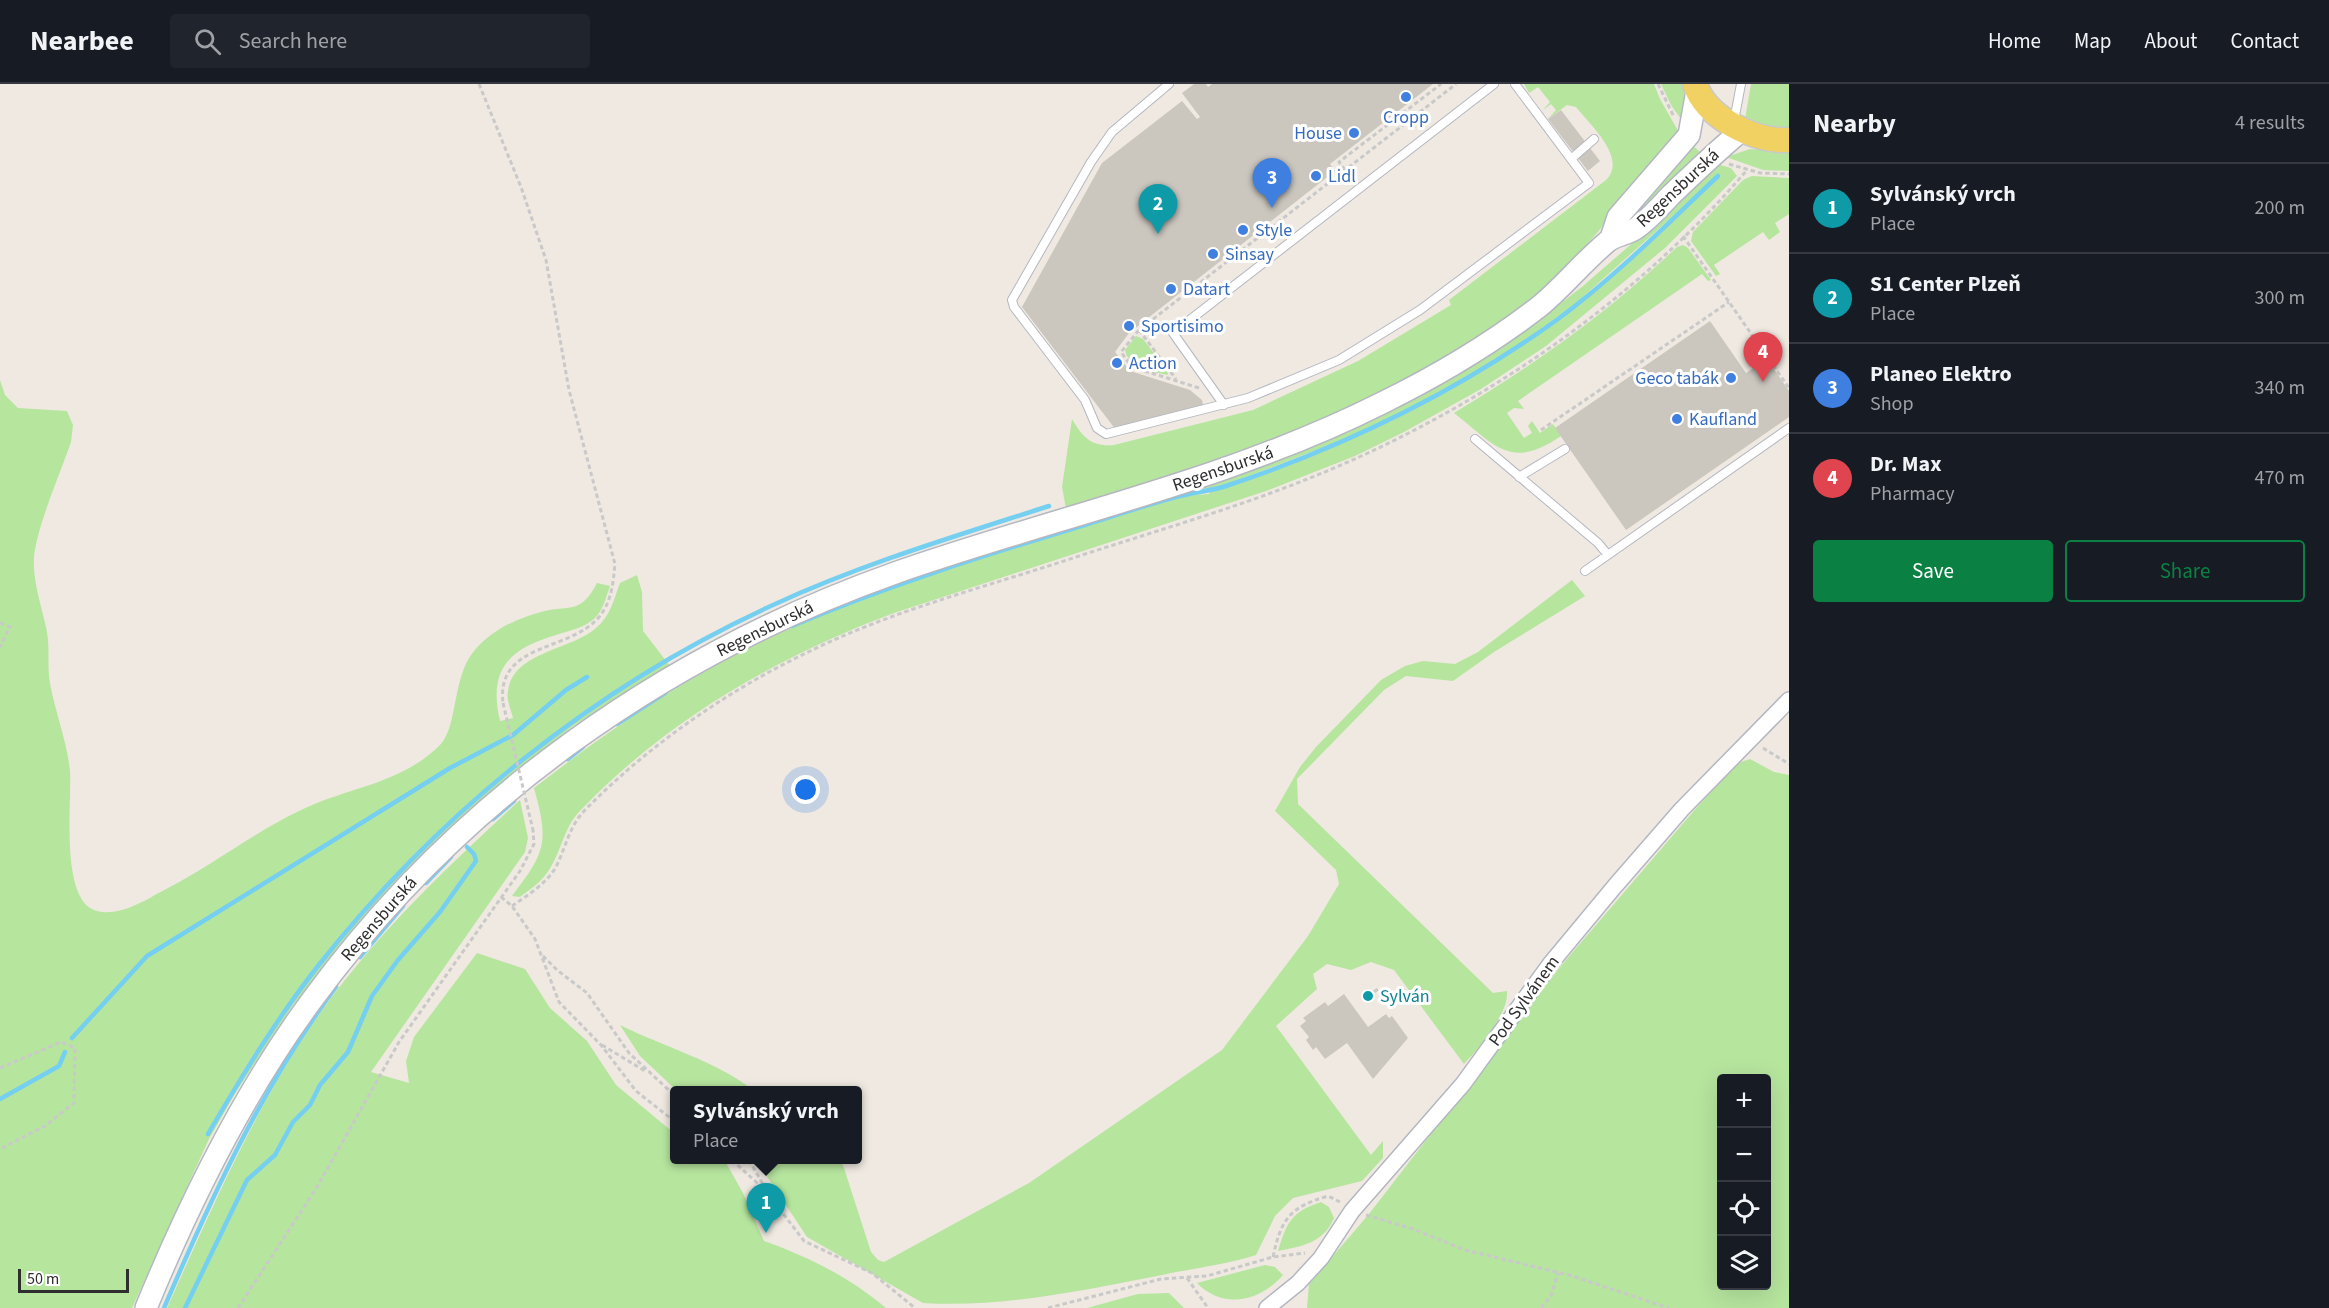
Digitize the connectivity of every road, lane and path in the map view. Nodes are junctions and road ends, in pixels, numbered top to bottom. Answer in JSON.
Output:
{"nodes":[{"id":1,"x":479,"y":84,"type":"edge"},
{"id":2,"x":1169,"y":84,"type":"edge"},
{"id":3,"x":1440,"y":84,"type":"edge"},
{"id":4,"x":1456,"y":84,"type":"edge"},
{"id":5,"x":1494,"y":84,"type":"edge"},
{"id":6,"x":1515,"y":84,"type":"edge"},
{"id":7,"x":1741,"y":84,"type":"edge"},
{"id":8,"x":1696,"y":88,"type":"edge"},
{"id":9,"x":1737,"y":128,"type":"junction"},
{"id":10,"x":1594,"y":140,"type":"dead end"},
{"id":11,"x":1789,"y":140,"type":"edge"},
{"id":12,"x":1570,"y":159,"type":"junction"},
{"id":13,"x":1747,"y":170,"type":"dead end"},
{"id":14,"x":1683,"y":236,"type":"junction"},
{"id":15,"x":1611,"y":238,"type":"junction"},
{"id":16,"x":1729,"y":302,"type":"junction"},
{"id":17,"x":1139,"y":330,"type":"dead end"},
{"id":18,"x":1177,"y":380,"type":"dead end"},
{"id":19,"x":1789,"y":388,"type":"edge"},
{"id":20,"x":1224,"y":405,"type":"junction"},
{"id":21,"x":1789,"y":428,"type":"edge"},
{"id":22,"x":1541,"y":430,"type":"dead end"},
{"id":23,"x":1475,"y":439,"type":"dead end"},
{"id":24,"x":1565,"y":449,"type":"dead end"},
{"id":25,"x":1519,"y":477,"type":"junction"},
{"id":26,"x":1608,"y":555,"type":"junction"},
{"id":27,"x":1585,"y":571,"type":"dead end"},
{"id":28,"x":0,"y":623,"type":"edge"},
{"id":29,"x":0,"y":647,"type":"edge"},
{"id":30,"x":1789,"y":700,"type":"edge"},
{"id":31,"x":1752,"y":740,"type":"junction"},
{"id":32,"x":1789,"y":764,"type":"edge"},
{"id":33,"x":501,"y":897,"type":"junction"},
{"id":34,"x":512,"y":906,"type":"junction"},
{"id":35,"x":541,"y":954,"type":"junction"},
{"id":36,"x":1378,"y":989,"type":"dead end"},
{"id":37,"x":1368,"y":996,"type":"dead end"},
{"id":38,"x":600,"y":1044,"type":"junction"},
{"id":39,"x":0,"y":1068,"type":"edge"},
{"id":40,"x":651,"y":1075,"type":"junction"},
{"id":41,"x":670,"y":1091,"type":"edge"},
{"id":42,"x":670,"y":1116,"type":"edge"},
{"id":43,"x":0,"y":1149,"type":"edge"},
{"id":44,"x":736,"y":1164,"type":"edge"},
{"id":45,"x":751,"y":1164,"type":"edge"},
{"id":46,"x":766,"y":1191,"type":"junction"},
{"id":47,"x":1352,"y":1211,"type":"junction"},
{"id":48,"x":1273,"y":1257,"type":"junction"},
{"id":49,"x":1321,"y":1258,"type":"junction"},
{"id":50,"x":1558,"y":1272,"type":"junction"},
{"id":51,"x":1186,"y":1277,"type":"junction"},
{"id":52,"x":146,"y":1308,"type":"edge"},
{"id":53,"x":238,"y":1308,"type":"edge"},
{"id":54,"x":915,"y":1308,"type":"edge"},
{"id":55,"x":1048,"y":1308,"type":"edge"},
{"id":56,"x":1208,"y":1308,"type":"edge"},
{"id":57,"x":1267,"y":1308,"type":"edge"},
{"id":58,"x":1540,"y":1308,"type":"edge"},
{"id":59,"x":1669,"y":1308,"type":"edge"}],
"edges":[{"from":1,"to":33,"type":"path","bridge":true},
{"from":2,"to":20,"type":"lane"},
{"from":3,"to":4,"type":"path"},
{"from":5,"to":20,"type":"lane"},
{"from":6,"to":12,"type":"lane"},
{"from":7,"to":9,"type":"lane"},
{"from":8,"to":9,"type":"main road"},
{"from":8,"to":15,"type":"main road","name":"Regensburská"},
{"from":9,"to":11,"type":"main road"},
{"from":9,"to":15,"type":"main road","name":"Regensburská"},
{"from":10,"to":12,"type":"lane"},
{"from":12,"to":20,"type":"lane"},
{"from":13,"to":14,"type":"path"},
{"from":14,"to":16,"type":"path"},
{"from":14,"to":34,"type":"path"},
{"from":15,"to":52,"type":"main road","name":"Regensburská"},
{"from":16,"to":19,"type":"path"},
{"from":16,"to":22,"type":"path"},
{"from":17,"to":18,"type":"path"},
{"from":21,"to":26,"type":"lane"},
{"from":23,"to":25,"type":"lane"},
{"from":24,"to":25,"type":"lane"},
{"from":25,"to":26,"type":"lane"},
{"from":26,"to":27,"type":"lane"},
{"from":28,"to":29,"type":"path"},
{"from":30,"to":31,"type":"street","name":"Pod Sylvánem"},
{"from":31,"to":32,"type":"path"},
{"from":31,"to":47,"type":"street","name":"Pod Sylvánem"},
{"from":33,"to":34,"type":"path"},
{"from":33,"to":53,"type":"path"},
{"from":34,"to":35,"type":"path"},
{"from":35,"to":38,"type":"path"},
{"from":35,"to":40,"type":"path"},
{"from":36,"to":37,"type":"path"},
{"from":38,"to":40,"type":"path"},
{"from":38,"to":42,"type":"path"},
{"from":39,"to":43,"type":"path"},
{"from":40,"to":41,"type":"path"},
{"from":44,"to":46,"type":"path"},
{"from":45,"to":46,"type":"path"},
{"from":46,"to":54,"type":"path"},
{"from":47,"to":48,"type":"path"},
{"from":47,"to":49,"type":"street","name":"Pod Sylvánem"},
{"from":47,"to":50,"type":"path"},
{"from":48,"to":49,"type":"path"},
{"from":48,"to":51,"type":"path"},
{"from":49,"to":57,"type":"street","name":"Pod Sylvánem"},
{"from":50,"to":58,"type":"path"},
{"from":50,"to":59,"type":"path"},
{"from":51,"to":55,"type":"path"},
{"from":51,"to":56,"type":"path"}]}
